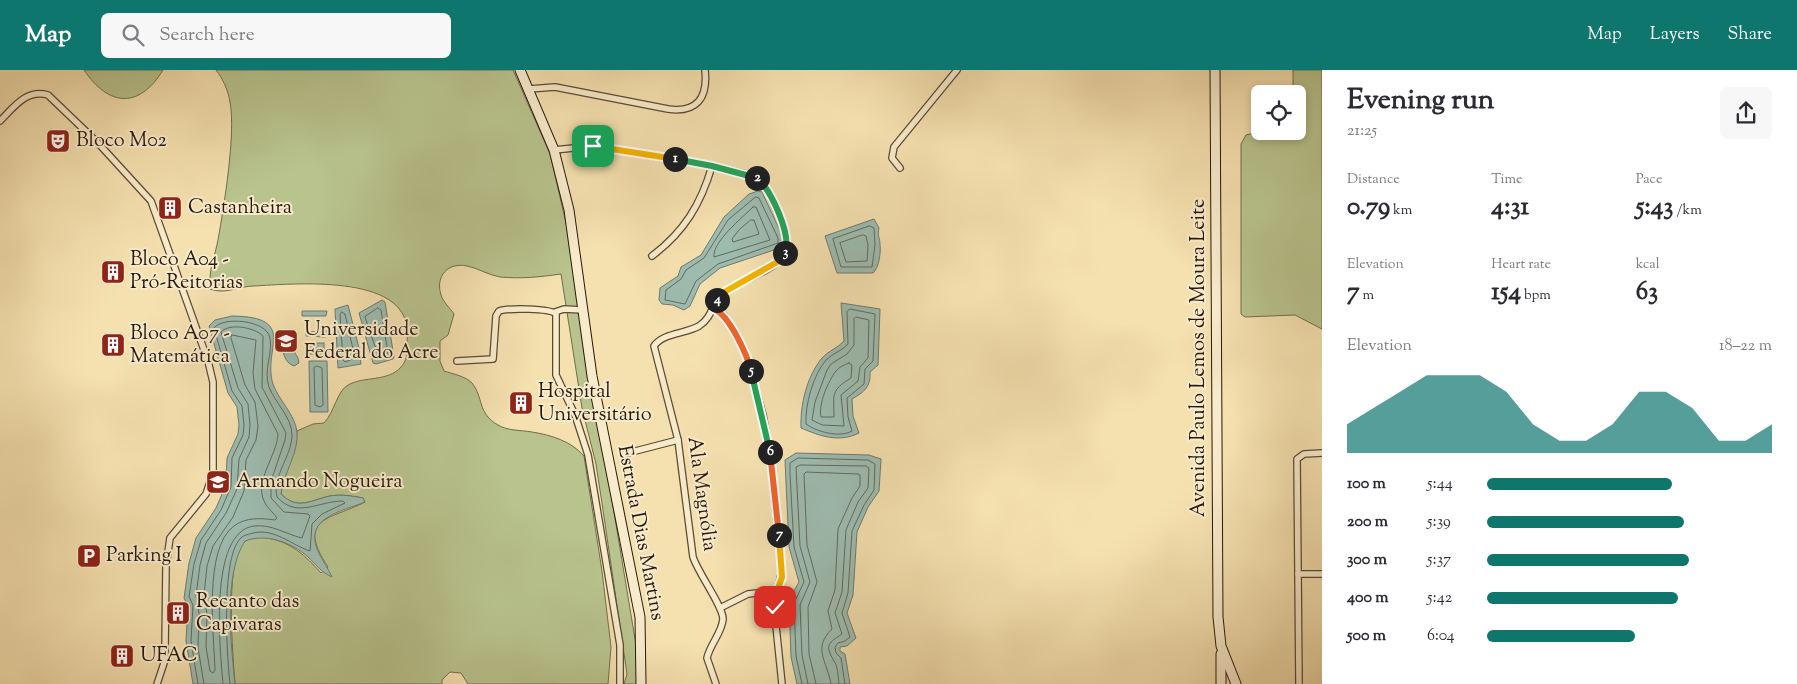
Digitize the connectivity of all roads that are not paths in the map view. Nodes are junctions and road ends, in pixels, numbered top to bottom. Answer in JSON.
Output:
{"nodes":[{"id":1,"x":520,"y":70,"type":"edge"},
{"id":2,"x":706,"y":70,"type":"edge"},
{"id":3,"x":957,"y":70,"type":"edge"},
{"id":4,"x":1216,"y":70,"type":"edge"},
{"id":5,"x":529,"y":89,"type":"junction"},
{"id":6,"x":0,"y":121,"type":"edge"},
{"id":7,"x":554,"y":150,"type":"junction"},
{"id":8,"x":712,"y":166,"type":"junction"},
{"id":9,"x":900,"y":168,"type":"dead end"},
{"id":10,"x":652,"y":256,"type":"dead end"},
{"id":11,"x":714,"y":309,"type":"junction"},
{"id":12,"x":583,"y":310,"type":"junction"},
{"id":13,"x":555,"y":312,"type":"junction"},
{"id":14,"x":456,"y":361,"type":"dead end"},
{"id":15,"x":678,"y":440,"type":"junction"},
{"id":16,"x":624,"y":454,"type":"dead end"},
{"id":17,"x":1322,"y":454,"type":"edge"},
{"id":18,"x":1298,"y":574,"type":"junction"},
{"id":19,"x":1322,"y":574,"type":"edge"},
{"id":20,"x":777,"y":591,"type":"junction"},
{"id":21,"x":720,"y":608,"type":"junction"},
{"id":22,"x":1221,"y":646,"type":"junction"},
{"id":23,"x":157,"y":684,"type":"edge"},
{"id":24,"x":620,"y":684,"type":"edge"},
{"id":25,"x":642,"y":684,"type":"edge"},
{"id":26,"x":716,"y":684,"type":"edge"},
{"id":27,"x":782,"y":684,"type":"edge"},
{"id":28,"x":1221,"y":684,"type":"edge"},
{"id":29,"x":1236,"y":684,"type":"edge"},
{"id":30,"x":1299,"y":684,"type":"edge"}],
"edges":[{"from":1,"to":5,"type":"street","name":"Estrada Dias Martins"},
{"from":2,"to":5,"type":"street"},
{"from":3,"to":9,"type":"street"},
{"from":4,"to":22,"type":"street","name":"Avenida Paulo Lemos de Moura Leite"},
{"from":5,"to":7,"type":"street","name":"Estrada Dias Martins"},
{"from":6,"to":23,"type":"street"},
{"from":7,"to":8,"type":"street"},
{"from":7,"to":12,"type":"street","name":"Estrada Dias Martins"},
{"from":8,"to":10,"type":"street"},
{"from":8,"to":11,"type":"street"},
{"from":11,"to":15,"type":"street","name":"Ala Magnólia"},
{"from":11,"to":20,"type":"street"},
{"from":12,"to":13,"type":"street"},
{"from":12,"to":25,"type":"street","name":"Estrada Dias Martins"},
{"from":13,"to":14,"type":"street"},
{"from":13,"to":24,"type":"street"},
{"from":15,"to":16,"type":"street"},
{"from":15,"to":21,"type":"street","name":"Ala Magnólia"},
{"from":17,"to":18,"type":"street"},
{"from":18,"to":19,"type":"street"},
{"from":18,"to":30,"type":"street"},
{"from":20,"to":21,"type":"street"},
{"from":20,"to":27,"type":"street"},
{"from":21,"to":26,"type":"street"},
{"from":22,"to":28,"type":"street","name":"Avenida Paulo Lemos de Moura Leite"},
{"from":22,"to":29,"type":"street","name":"Avenida Paulo Lemos de Moura Leite"}]}
